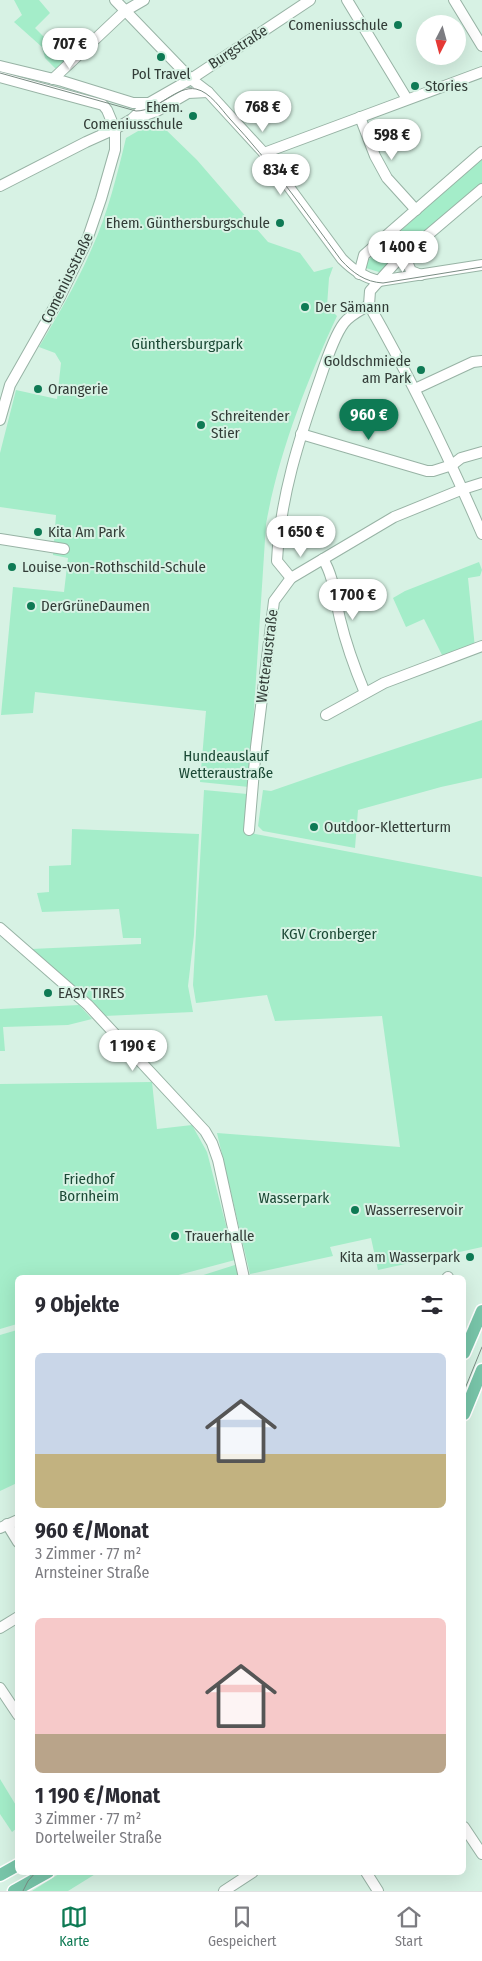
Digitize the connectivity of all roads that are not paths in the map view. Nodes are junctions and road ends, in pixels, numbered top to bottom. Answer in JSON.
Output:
{"nodes":[{"id":1,"x":114,"y":0,"type":"edge"},
{"id":2,"x":144,"y":0,"type":"edge"},
{"id":3,"x":310,"y":0,"type":"edge"},
{"id":4,"x":347,"y":0,"type":"edge"},
{"id":5,"x":454,"y":0,"type":"edge"},
{"id":6,"x":125,"y":11,"type":"junction"},
{"id":7,"x":482,"y":46,"type":"edge"},
{"id":8,"x":0,"y":66,"type":"edge"},
{"id":9,"x":482,"y":72,"type":"edge"},
{"id":10,"x":0,"y":77,"type":"edge"},
{"id":11,"x":53,"y":79,"type":"junction"},
{"id":12,"x":187,"y":82,"type":"junction"},
{"id":13,"x":204,"y":88,"type":"junction"},
{"id":14,"x":181,"y":96,"type":"junction"},
{"id":15,"x":407,"y":99,"type":"junction"},
{"id":16,"x":133,"y":102,"type":"junction"},
{"id":17,"x":149,"y":104,"type":"junction"},
{"id":18,"x":360,"y":117,"type":"junction"},
{"id":19,"x":132,"y":119,"type":"junction"},
{"id":20,"x":115,"y":129,"type":"junction"},
{"id":21,"x":482,"y":152,"type":"edge"},
{"id":22,"x":264,"y":153,"type":"junction"},
{"id":23,"x":0,"y":186,"type":"edge"},
{"id":24,"x":482,"y":189,"type":"edge"},
{"id":25,"x":416,"y":210,"type":"junction"},
{"id":26,"x":411,"y":249,"type":"junction"},
{"id":27,"x":482,"y":265,"type":"edge"},
{"id":28,"x":359,"y":274,"type":"junction"},
{"id":29,"x":422,"y":275,"type":"junction"},
{"id":30,"x":379,"y":281,"type":"junction"},
{"id":31,"x":369,"y":305,"type":"junction"},
{"id":32,"x":482,"y":361,"type":"edge"},
{"id":33,"x":415,"y":389,"type":"junction"},
{"id":34,"x":0,"y":420,"type":"edge"},
{"id":35,"x":301,"y":434,"type":"junction"},
{"id":36,"x":482,"y":452,"type":"edge"},
{"id":37,"x":452,"y":465,"type":"junction"},
{"id":38,"x":482,"y":483,"type":"edge"},
{"id":39,"x":463,"y":489,"type":"junction"},
{"id":40,"x":482,"y":534,"type":"edge"},
{"id":41,"x":0,"y":539,"type":"edge"},
{"id":42,"x":64,"y":549,"type":"dead end"},
{"id":43,"x":323,"y":559,"type":"junction"},
{"id":44,"x":291,"y":578,"type":"junction"},
{"id":45,"x":482,"y":646,"type":"edge"},
{"id":46,"x":365,"y":693,"type":"junction"},
{"id":47,"x":326,"y":715,"type":"dead end"},
{"id":48,"x":249,"y":830,"type":"dead end"},
{"id":49,"x":0,"y":928,"type":"edge"},
{"id":50,"x":243,"y":1275,"type":"edge"},
{"id":51,"x":482,"y":1311,"type":"edge"},
{"id":52,"x":466,"y":1348,"type":"edge"},
{"id":53,"x":482,"y":1370,"type":"edge"},
{"id":54,"x":466,"y":1409,"type":"edge"},
{"id":55,"x":15,"y":1521,"type":"edge"},
{"id":56,"x":3,"y":1526,"type":"edge"},
{"id":57,"x":15,"y":1539,"type":"edge"},
{"id":58,"x":15,"y":1619,"type":"edge"},
{"id":59,"x":0,"y":1628,"type":"edge"},
{"id":60,"x":0,"y":1688,"type":"edge"},
{"id":61,"x":15,"y":1710,"type":"edge"},
{"id":62,"x":466,"y":1830,"type":"edge"},
{"id":63,"x":482,"y":1854,"type":"edge"},
{"id":64,"x":15,"y":1867,"type":"edge"},
{"id":65,"x":43,"y":1875,"type":"edge"},
{"id":66,"x":248,"y":1875,"type":"edge"},
{"id":67,"x":368,"y":1875,"type":"edge"},
{"id":68,"x":0,"y":1876,"type":"edge"},
{"id":69,"x":14,"y":1891,"type":"edge"},
{"id":70,"x":224,"y":1891,"type":"edge"},
{"id":71,"x":378,"y":1891,"type":"edge"}],
"edges":[{"from":1,"to":6,"type":"street"},
{"from":2,"to":6,"type":"street"},
{"from":3,"to":12,"type":"street","name":"Burgstraße"},
{"from":4,"to":15,"type":"street"},
{"from":5,"to":7,"type":"street"},
{"from":6,"to":11,"type":"street"},
{"from":6,"to":12,"type":"street"},
{"from":8,"to":11,"type":"street"},
{"from":9,"to":15,"type":"street"},
{"from":10,"to":20,"type":"street"},
{"from":11,"to":16,"type":"street"},
{"from":12,"to":13,"type":"street"},
{"from":12,"to":14,"type":"street","name":"Burgstraße"},
{"from":12,"to":17,"type":"street","name":"Burgstraße"},
{"from":13,"to":14,"type":"street","name":"Burgstraße"},
{"from":13,"to":22,"type":"street"},
{"from":14,"to":19,"type":"street","name":"Burgstraße"},
{"from":15,"to":18,"type":"street"},
{"from":16,"to":17,"type":"street"},
{"from":16,"to":19,"type":"street"},
{"from":17,"to":19,"type":"street","name":"Burgstraße"},
{"from":18,"to":22,"type":"street"},
{"from":18,"to":25,"type":"street"},
{"from":19,"to":20,"type":"street","name":"Burgstraße"},
{"from":20,"to":23,"type":"street","name":"Burgstraße"},
{"from":20,"to":34,"type":"street","name":"Comeniusstraße"},
{"from":21,"to":25,"type":"street"},
{"from":22,"to":28,"type":"street"},
{"from":24,"to":26,"type":"street"},
{"from":25,"to":28,"type":"street"},
{"from":26,"to":29,"type":"street"},
{"from":26,"to":30,"type":"street"},
{"from":27,"to":29,"type":"street"},
{"from":28,"to":30,"type":"street"},
{"from":29,"to":30,"type":"street"},
{"from":30,"to":31,"type":"street"},
{"from":31,"to":33,"type":"street"},
{"from":31,"to":35,"type":"street"},
{"from":32,"to":33,"type":"street"},
{"from":33,"to":37,"type":"street"},
{"from":35,"to":37,"type":"street"},
{"from":35,"to":44,"type":"street"},
{"from":36,"to":37,"type":"street"},
{"from":37,"to":39,"type":"street"},
{"from":38,"to":39,"type":"street"},
{"from":39,"to":40,"type":"street"},
{"from":39,"to":43,"type":"street"},
{"from":41,"to":42,"type":"street"},
{"from":43,"to":44,"type":"street"},
{"from":43,"to":46,"type":"street"},
{"from":44,"to":48,"type":"street","name":"Wetteraustraße"},
{"from":45,"to":46,"type":"street"},
{"from":46,"to":47,"type":"street"},
{"from":49,"to":50,"type":"street"},
{"from":51,"to":52,"type":"main road"},
{"from":53,"to":54,"type":"main road"},
{"from":55,"to":56,"type":"street"},
{"from":56,"to":57,"type":"street"},
{"from":58,"to":59,"type":"street"},
{"from":60,"to":61,"type":"street"},
{"from":62,"to":63,"type":"street"},
{"from":64,"to":68,"type":"main road"},
{"from":65,"to":69,"type":"main road"},
{"from":66,"to":70,"type":"street"},
{"from":67,"to":71,"type":"street"}]}
